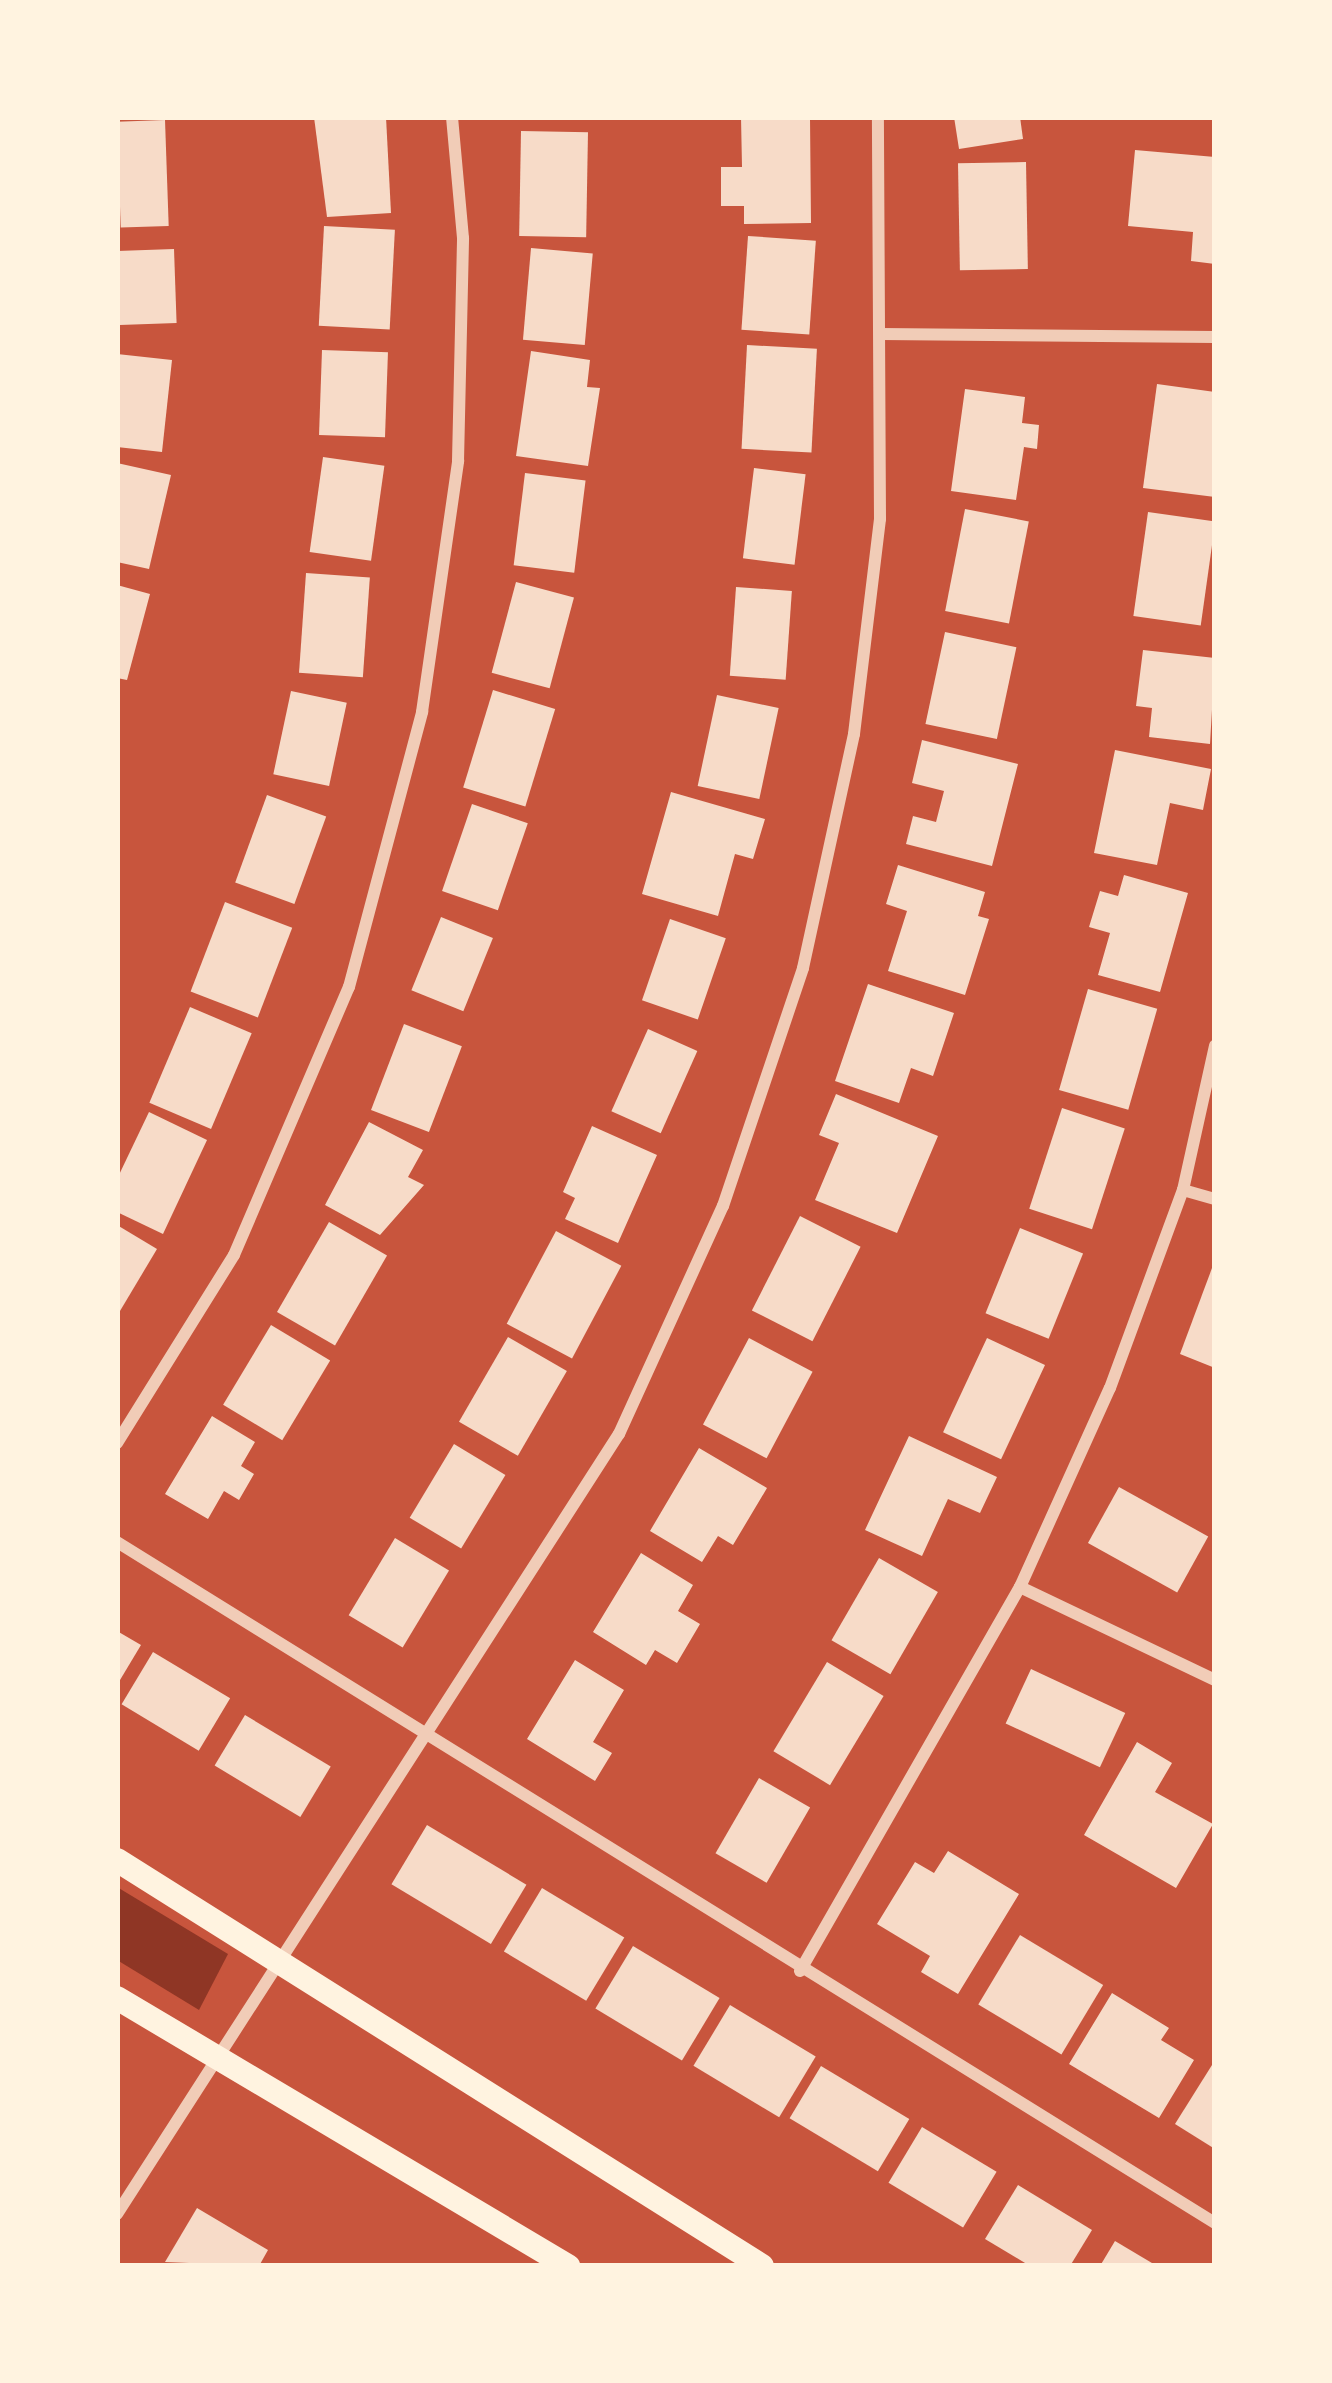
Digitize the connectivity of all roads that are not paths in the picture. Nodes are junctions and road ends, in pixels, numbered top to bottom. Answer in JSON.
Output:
{"nodes":[{"id":1,"x":452,"y":117,"type":"edge"},
{"id":2,"x":878,"y":117,"type":"edge"},
{"id":3,"x":881,"y":334,"type":"junction"},
{"id":4,"x":1215,"y":338,"type":"edge"},
{"id":5,"x":1215,"y":1046,"type":"edge"},
{"id":6,"x":1183,"y":1190,"type":"junction"},
{"id":7,"x":1215,"y":1199,"type":"edge"},
{"id":8,"x":117,"y":1444,"type":"edge"},
{"id":9,"x":117,"y":1542,"type":"edge"},
{"id":10,"x":1020,"y":1587,"type":"junction"},
{"id":11,"x":1215,"y":1680,"type":"edge"},
{"id":12,"x":429,"y":1740,"type":"junction"},
{"id":13,"x":117,"y":1860,"type":"edge"},
{"id":14,"x":282,"y":1961,"type":"junction"},
{"id":15,"x":800,"y":1971,"type":"junction"},
{"id":16,"x":117,"y":1998,"type":"edge"},
{"id":17,"x":212,"y":2057,"type":"junction"},
{"id":18,"x":117,"y":2214,"type":"edge"},
{"id":19,"x":1215,"y":2223,"type":"edge"},
{"id":20,"x":568,"y":2266,"type":"edge"},
{"id":21,"x":762,"y":2266,"type":"edge"}],
"edges":[{"from":1,"to":8,"type":"street"},
{"from":2,"to":3,"type":"street"},
{"from":3,"to":4,"type":"street"},
{"from":3,"to":12,"type":"street"},
{"from":5,"to":6,"type":"street"},
{"from":6,"to":7,"type":"street"},
{"from":6,"to":10,"type":"street"},
{"from":9,"to":12,"type":"street"},
{"from":10,"to":11,"type":"street"},
{"from":10,"to":15,"type":"street"},
{"from":12,"to":14,"type":"street"},
{"from":12,"to":15,"type":"street"},
{"from":13,"to":14,"type":"main road"},
{"from":14,"to":17,"type":"street"},
{"from":14,"to":21,"type":"main road"},
{"from":15,"to":19,"type":"street"},
{"from":16,"to":17,"type":"main road"},
{"from":17,"to":18,"type":"street"},
{"from":17,"to":20,"type":"main road"}]}
